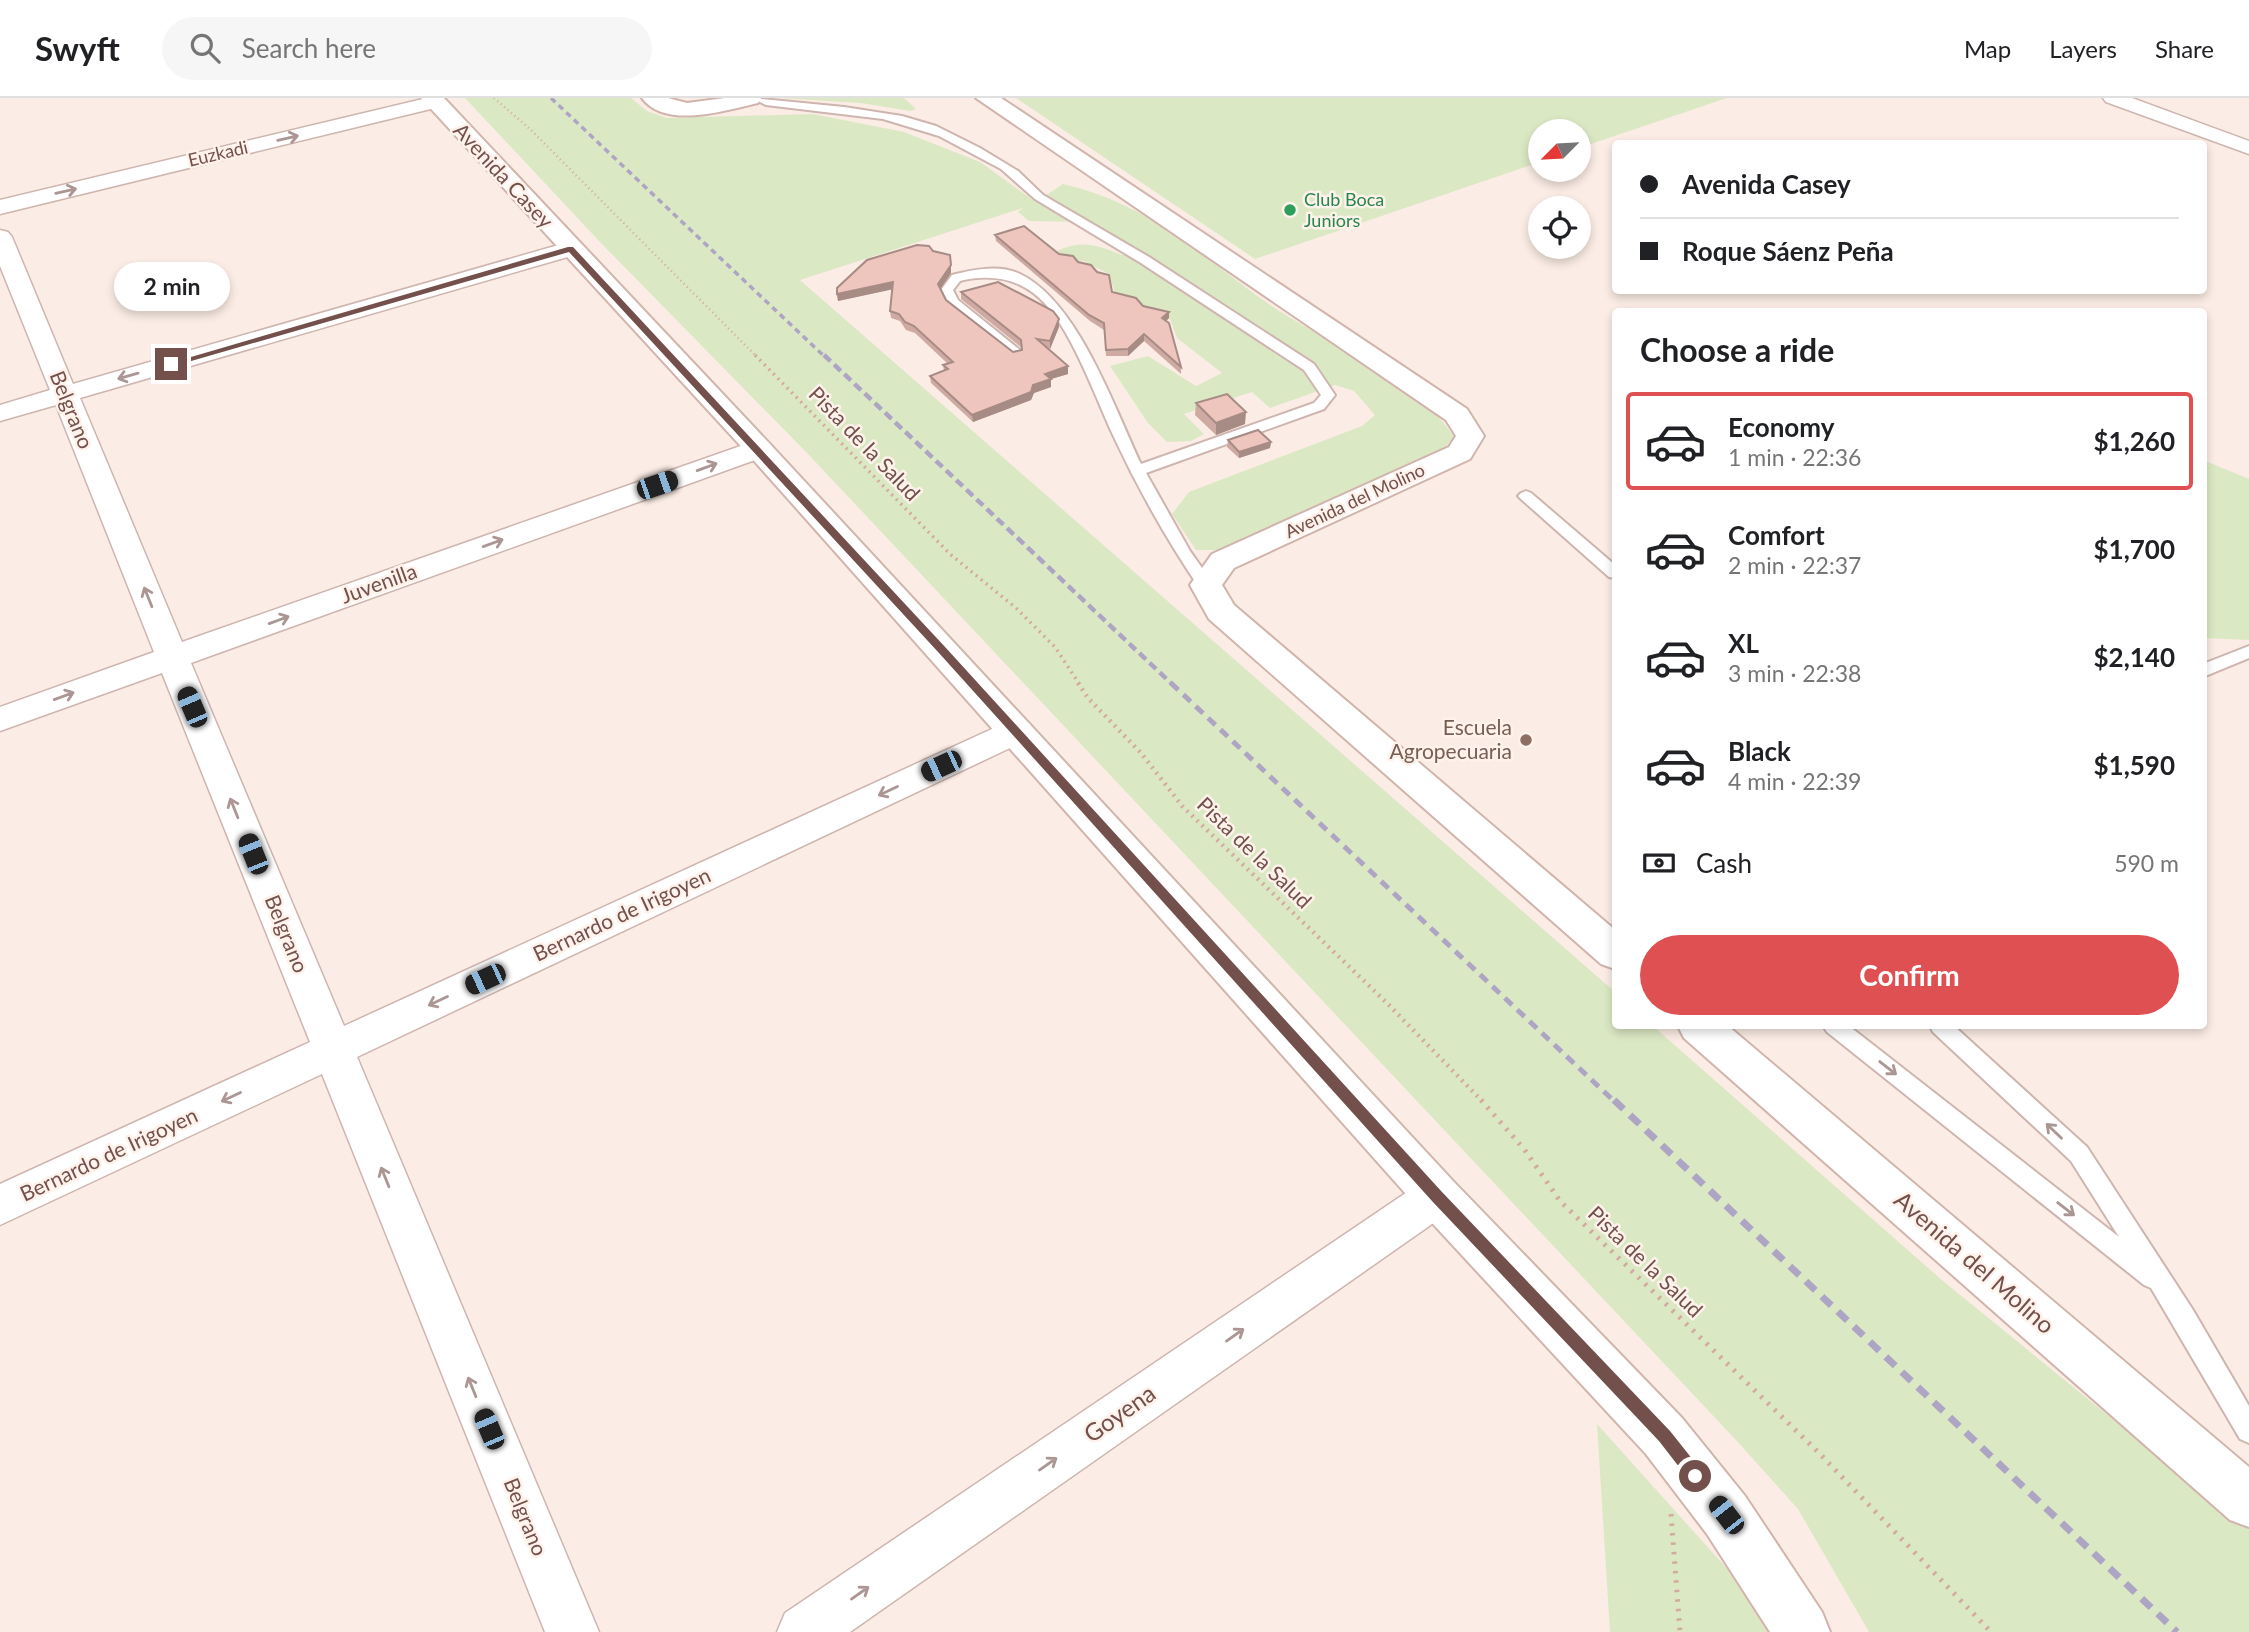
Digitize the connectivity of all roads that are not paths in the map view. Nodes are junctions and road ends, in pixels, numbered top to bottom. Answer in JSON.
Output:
{"nodes":[{"id":1,"x":653,"y":98,"type":"edge"},
{"id":2,"x":750,"y":98,"type":"edge"},
{"id":3,"x":757,"y":98,"type":"edge"},
{"id":4,"x":987,"y":98,"type":"edge"},
{"id":5,"x":2113,"y":98,"type":"edge"},
{"id":6,"x":434,"y":100,"type":"edge"},
{"id":7,"x":2249,"y":148,"type":"edge"},
{"id":8,"x":0,"y":207,"type":"edge"},
{"id":9,"x":0,"y":237,"type":"edge"},
{"id":10,"x":570,"y":249,"type":"junction"},
{"id":11,"x":1015,"y":353,"type":"edge"},
{"id":12,"x":64,"y":394,"type":"junction"},
{"id":13,"x":0,"y":413,"type":"edge"},
{"id":14,"x":758,"y":449,"type":"junction"},
{"id":15,"x":1137,"y":471,"type":"junction"},
{"id":16,"x":1526,"y":496,"type":"dead end"},
{"id":17,"x":1612,"y":570,"type":"edge"},
{"id":18,"x":1206,"y":584,"type":"junction"},
{"id":19,"x":2249,"y":652,"type":"edge"},
{"id":20,"x":172,"y":658,"type":"junction"},
{"id":21,"x":2207,"y":669,"type":"edge"},
{"id":22,"x":0,"y":719,"type":"edge"},
{"id":23,"x":1017,"y":731,"type":"junction"},
{"id":24,"x":1612,"y":950,"type":"edge"},
{"id":25,"x":1702,"y":1029,"type":"edge"},
{"id":26,"x":1838,"y":1029,"type":"edge"},
{"id":27,"x":1943,"y":1029,"type":"edge"},
{"id":28,"x":333,"y":1050,"type":"junction"},
{"id":29,"x":1437,"y":1196,"type":"junction"},
{"id":30,"x":0,"y":1205,"type":"edge"},
{"id":31,"x":2164,"y":1286,"type":"junction"},
{"id":32,"x":2249,"y":1430,"type":"edge"},
{"id":33,"x":2249,"y":1501,"type":"edge"},
{"id":34,"x":572,"y":1632,"type":"edge"},
{"id":35,"x":804,"y":1632,"type":"edge"},
{"id":36,"x":1802,"y":1632,"type":"edge"}],
"edges":[{"from":1,"to":2,"type":"street"},
{"from":3,"to":15,"type":"lane"},
{"from":4,"to":18,"type":"street","name":"Avenida del Molino"},
{"from":5,"to":7,"type":"street"},
{"from":8,"to":6,"type":"street","name":"Euzkadi","one_way":true},
{"from":6,"to":10,"type":"street","name":"Avenida Casey"},
{"from":9,"to":12,"type":"street","name":"Belgrano"},
{"from":10,"to":12,"type":"street","one_way":true},
{"from":10,"to":14,"type":"street","name":"Avenida Casey"},
{"from":11,"to":15,"type":"lane"},
{"from":12,"to":13,"type":"street"},
{"from":20,"to":12,"type":"street","name":"Belgrano","one_way":true},
{"from":20,"to":14,"type":"street","name":"Juvenilla","one_way":true},
{"from":14,"to":23,"type":"street","name":"Avenida Casey"},
{"from":15,"to":18,"type":"lane"},
{"from":16,"to":17,"type":"lane"},
{"from":18,"to":24,"type":"street"},
{"from":19,"to":21,"type":"lane"},
{"from":22,"to":20,"type":"street","name":"Juvenilla","one_way":true},
{"from":28,"to":20,"type":"street","name":"Belgrano","one_way":true},
{"from":23,"to":28,"type":"street","name":"Bernardo de Irigoyen","one_way":true},
{"from":23,"to":29,"type":"street","name":"Avenida Casey"},
{"from":25,"to":33,"type":"street","name":"Avenida del Molino"},
{"from":26,"to":31,"type":"lane","one_way":true},
{"from":31,"to":27,"type":"lane","one_way":true},
{"from":28,"to":30,"type":"street","name":"Bernardo de Irigoyen","one_way":true},
{"from":34,"to":28,"type":"street","name":"Belgrano","one_way":true},
{"from":35,"to":29,"type":"street","name":"Goyena","one_way":true},
{"from":29,"to":36,"type":"street","name":"Avenida Casey"},
{"from":31,"to":32,"type":"lane"}]}
